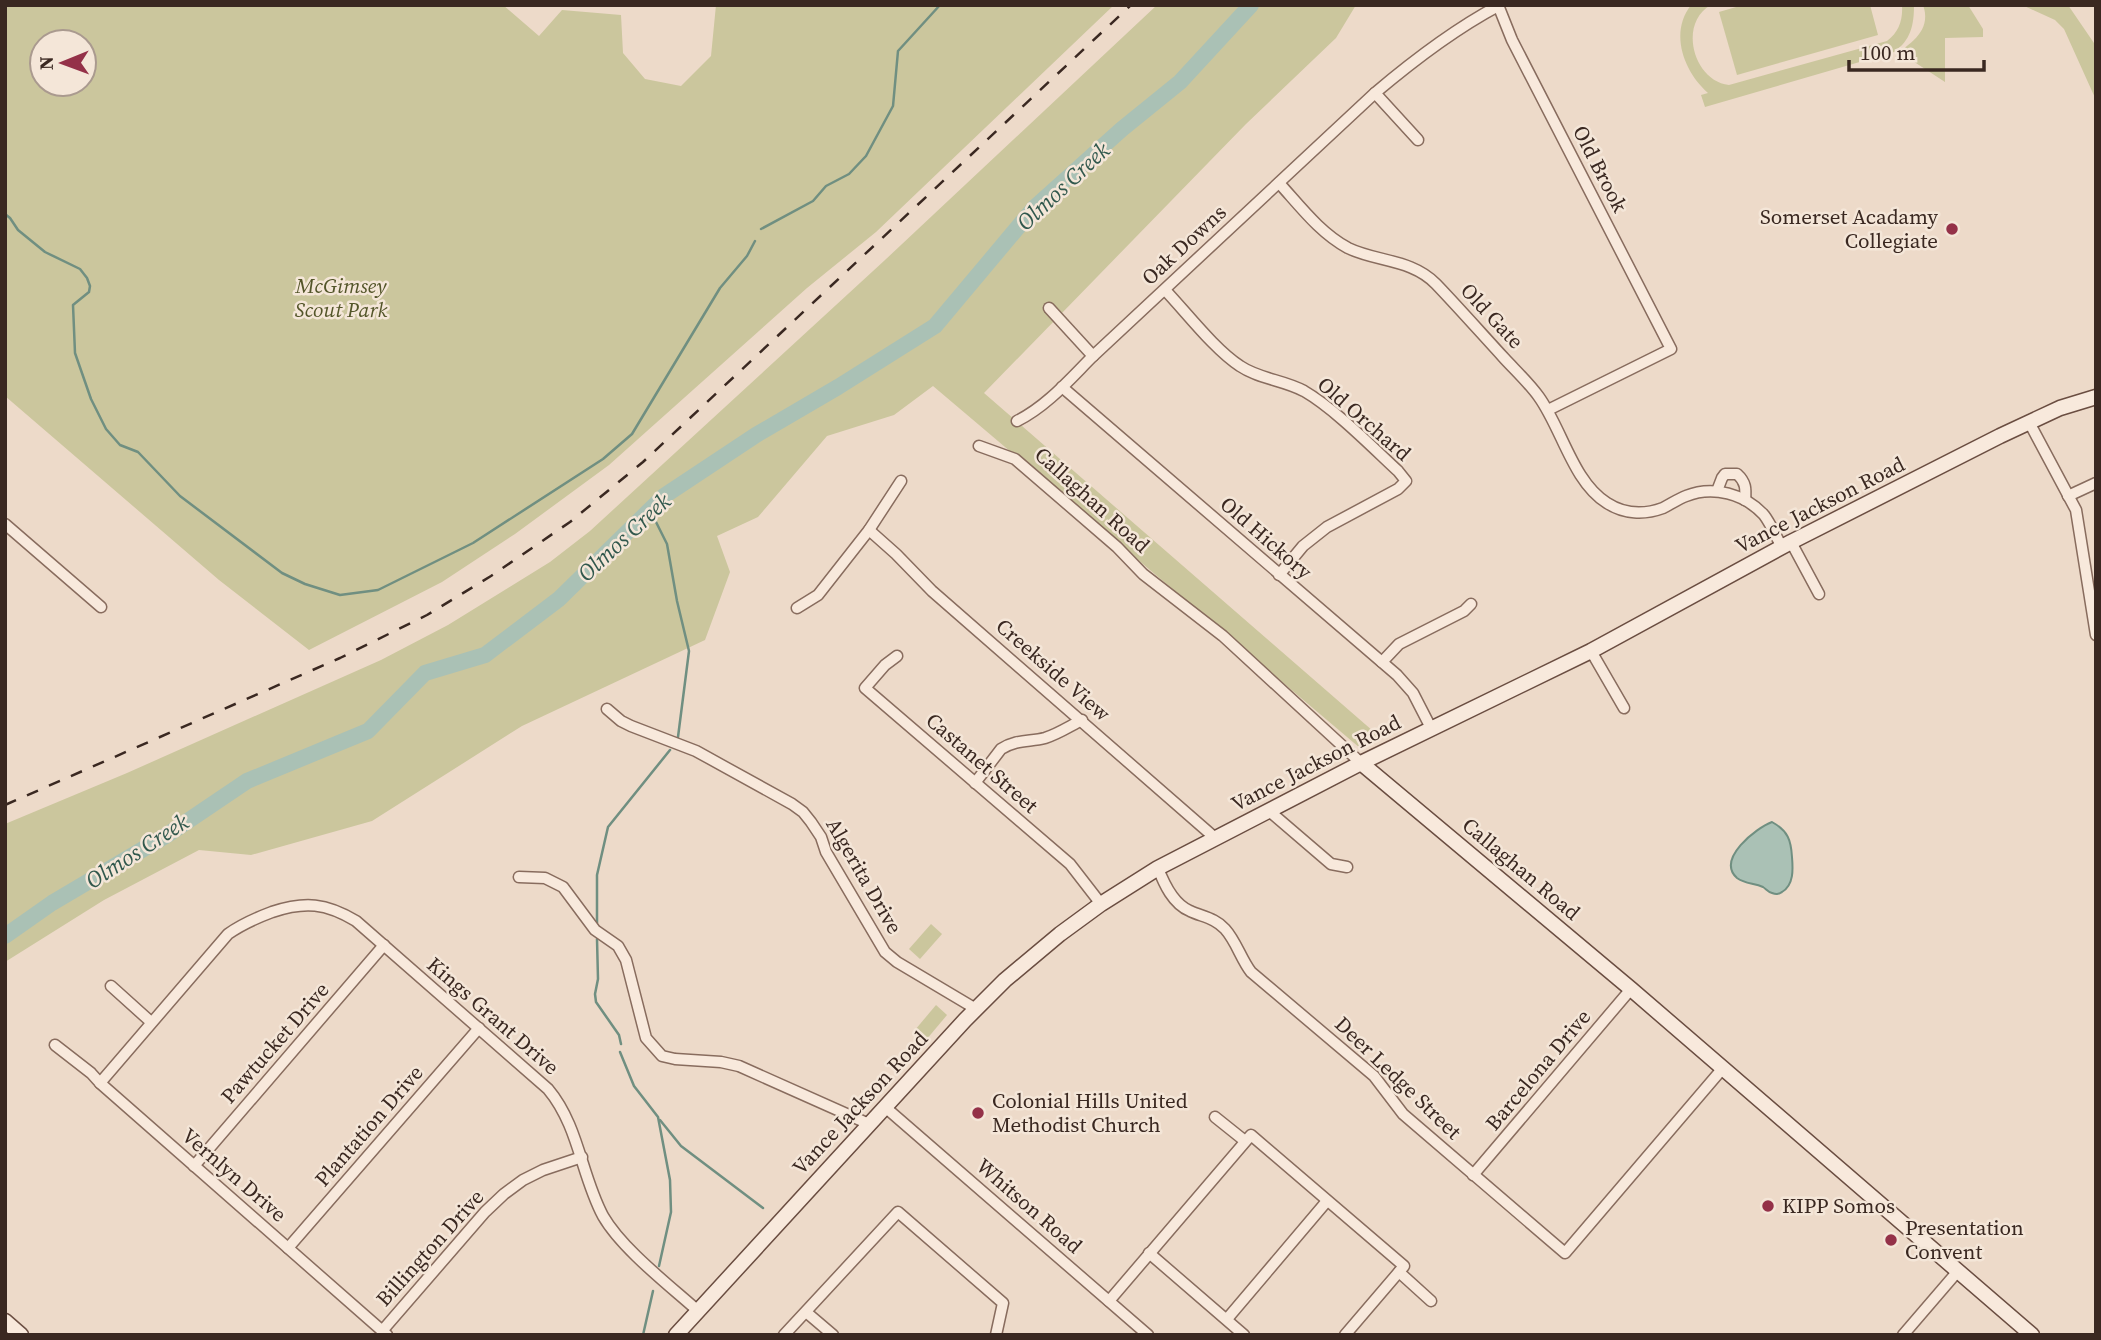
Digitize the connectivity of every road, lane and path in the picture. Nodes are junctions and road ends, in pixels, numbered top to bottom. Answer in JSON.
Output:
{"nodes":[{"id":1,"x":1498,"y":6,"type":"edge"},
{"id":2,"x":1376,"y":93,"type":"junction"},
{"id":3,"x":1418,"y":140,"type":"dead end"},
{"id":4,"x":1279,"y":183,"type":"junction"},
{"id":5,"x":1165,"y":290,"type":"junction"},
{"id":6,"x":1049,"y":308,"type":"dead end"},
{"id":7,"x":1093,"y":356,"type":"junction"},
{"id":8,"x":1062,"y":387,"type":"junction"},
{"id":9,"x":2096,"y":397,"type":"edge"},
{"id":10,"x":1548,"y":410,"type":"junction"},
{"id":11,"x":1017,"y":421,"type":"dead end"},
{"id":12,"x":2029,"y":422,"type":"junction"},
{"id":13,"x":979,"y":446,"type":"dead end"},
{"id":14,"x":901,"y":481,"type":"dead end"},
{"id":15,"x":2096,"y":483,"type":"edge"},
{"id":16,"x":1717,"y":491,"type":"junction"},
{"id":17,"x":2068,"y":496,"type":"junction"},
{"id":18,"x":1745,"y":500,"type":"junction"},
{"id":19,"x":1625,"y":512,"type":"junction"},
{"id":20,"x":5,"y":524,"type":"edge"},
{"id":21,"x":1622,"y":525,"type":"dead end"},
{"id":22,"x":869,"y":530,"type":"junction"},
{"id":23,"x":1786,"y":545,"type":"junction"},
{"id":24,"x":1279,"y":575,"type":"junction"},
{"id":25,"x":1819,"y":594,"type":"dead end"},
{"id":26,"x":1471,"y":604,"type":"dead end"},
{"id":27,"x":101,"y":607,"type":"dead end"},
{"id":28,"x":797,"y":608,"type":"dead end"},
{"id":29,"x":2096,"y":635,"type":"edge"},
{"id":30,"x":1591,"y":650,"type":"junction"},
{"id":31,"x":897,"y":656,"type":"dead end"},
{"id":32,"x":1382,"y":662,"type":"junction"},
{"id":33,"x":1624,"y":708,"type":"dead end"},
{"id":34,"x":607,"y":709,"type":"dead end"},
{"id":35,"x":1082,"y":720,"type":"junction"},
{"id":36,"x":1431,"y":728,"type":"junction"},
{"id":37,"x":1361,"y":763,"type":"junction"},
{"id":38,"x":975,"y":783,"type":"junction"},
{"id":39,"x":1268,"y":810,"type":"junction"},
{"id":40,"x":1214,"y":837,"type":"junction"},
{"id":41,"x":1158,"y":867,"type":"junction"},
{"id":42,"x":1347,"y":867,"type":"dead end"},
{"id":43,"x":519,"y":877,"type":"dead end"},
{"id":44,"x":1101,"y":904,"type":"junction"},
{"id":45,"x":384,"y":945,"type":"junction"},
{"id":46,"x":111,"y":986,"type":"dead end"},
{"id":47,"x":1632,"y":989,"type":"junction"},
{"id":48,"x":976,"y":1009,"type":"junction"},
{"id":49,"x":151,"y":1022,"type":"junction"},
{"id":50,"x":479,"y":1028,"type":"junction"},
{"id":51,"x":55,"y":1045,"type":"dead end"},
{"id":52,"x":1723,"y":1068,"type":"junction"},
{"id":53,"x":100,"y":1083,"type":"junction"},
{"id":54,"x":885,"y":1107,"type":"junction"},
{"id":55,"x":1215,"y":1116,"type":"dead end"},
{"id":56,"x":869,"y":1124,"type":"junction"},
{"id":57,"x":1248,"y":1138,"type":"junction"},
{"id":58,"x":582,"y":1157,"type":"junction"},
{"id":59,"x":194,"y":1166,"type":"junction"},
{"id":60,"x":1474,"y":1175,"type":"junction"},
{"id":61,"x":1327,"y":1201,"type":"junction"},
{"id":62,"x":288,"y":1248,"type":"junction"},
{"id":63,"x":1149,"y":1253,"type":"junction"},
{"id":64,"x":1401,"y":1269,"type":"junction"},
{"id":65,"x":1958,"y":1271,"type":"junction"},
{"id":66,"x":1109,"y":1301,"type":"junction"},
{"id":67,"x":1431,"y":1301,"type":"dead end"},
{"id":68,"x":698,"y":1311,"type":"junction"},
{"id":69,"x":806,"y":1312,"type":"junction"},
{"id":70,"x":1227,"y":1320,"type":"junction"},
{"id":71,"x":5,"y":1321,"type":"edge"},
{"id":72,"x":385,"y":1333,"type":"edge"},
{"id":73,"x":21,"y":1335,"type":"edge"},
{"id":74,"x":676,"y":1335,"type":"edge"},
{"id":75,"x":785,"y":1335,"type":"edge"},
{"id":76,"x":833,"y":1335,"type":"edge"},
{"id":77,"x":996,"y":1335,"type":"edge"},
{"id":78,"x":1148,"y":1335,"type":"edge"},
{"id":79,"x":1244,"y":1335,"type":"edge"},
{"id":80,"x":1345,"y":1335,"type":"edge"},
{"id":81,"x":1903,"y":1335,"type":"edge"},
{"id":82,"x":2032,"y":1335,"type":"edge"}],
"edges":[{"from":1,"to":2,"type":"street","name":"Oak Downs"},
{"from":1,"to":10,"type":"street","name":"Old Brook"},
{"from":2,"to":3,"type":"street"},
{"from":2,"to":4,"type":"street","name":"Oak Downs"},
{"from":4,"to":5,"type":"street","name":"Oak Downs"},
{"from":4,"to":10,"type":"street","name":"Old Gate"},
{"from":5,"to":7,"type":"street","name":"Oak Downs"},
{"from":5,"to":24,"type":"street","name":"Old Orchard"},
{"from":6,"to":7,"type":"street"},
{"from":7,"to":8,"type":"street","name":"Oak Downs"},
{"from":8,"to":11,"type":"street","name":"Oak Downs"},
{"from":8,"to":24,"type":"street","name":"Old Hickory"},
{"from":9,"to":12,"type":"main road","name":"Vance Jackson Road"},
{"from":10,"to":19,"type":"street","name":"Old Gate"},
{"from":12,"to":17,"type":"street"},
{"from":12,"to":23,"type":"main road","name":"Vance Jackson Road"},
{"from":13,"to":37,"type":"street","name":"Callaghan Road"},
{"from":14,"to":22,"type":"street"},
{"from":15,"to":17,"type":"street"},
{"from":16,"to":18,"type":"street"},
{"from":16,"to":18,"type":"street"},
{"from":16,"to":19,"type":"street"},
{"from":17,"to":29,"type":"street"},
{"from":18,"to":23,"type":"street"},
{"from":19,"to":21,"type":"street"},
{"from":20,"to":27,"type":"street"},
{"from":22,"to":28,"type":"street"},
{"from":22,"to":35,"type":"street","name":"Creekside View"},
{"from":23,"to":25,"type":"street"},
{"from":23,"to":30,"type":"main road","name":"Vance Jackson Road"},
{"from":24,"to":32,"type":"street","name":"Old Hickory"},
{"from":26,"to":32,"type":"street"},
{"from":30,"to":33,"type":"street"},
{"from":30,"to":36,"type":"main road","name":"Vance Jackson Road"},
{"from":31,"to":38,"type":"street","name":"Castanet Street"},
{"from":32,"to":36,"type":"street","name":"Old Hickory"},
{"from":34,"to":48,"type":"street","name":"Algerita Drive"},
{"from":35,"to":38,"type":"street"},
{"from":35,"to":40,"type":"street","name":"Creekside View"},
{"from":36,"to":37,"type":"main road","name":"Vance Jackson Road"},
{"from":37,"to":39,"type":"main road","name":"Vance Jackson Road"},
{"from":37,"to":47,"type":"main road","name":"Callaghan Road"},
{"from":38,"to":44,"type":"street","name":"Castanet Street"},
{"from":39,"to":40,"type":"main road","name":"Vance Jackson Road"},
{"from":39,"to":42,"type":"street"},
{"from":40,"to":41,"type":"main road","name":"Vance Jackson Road"},
{"from":41,"to":44,"type":"main road","name":"Vance Jackson Road"},
{"from":41,"to":60,"type":"street","name":"Deer Ledge Street"},
{"from":43,"to":56,"type":"street"},
{"from":44,"to":48,"type":"main road","name":"Vance Jackson Road"},
{"from":45,"to":49,"type":"street","name":"Kings Grant Drive"},
{"from":45,"to":50,"type":"street","name":"Kings Grant Drive"},
{"from":45,"to":59,"type":"street","name":"Pawtucket Drive"},
{"from":46,"to":49,"type":"street"},
{"from":47,"to":52,"type":"main road","name":"Callaghan Road"},
{"from":47,"to":60,"type":"street","name":"Barcelona Drive"},
{"from":48,"to":54,"type":"main road","name":"Vance Jackson Road"},
{"from":49,"to":53,"type":"street","name":"Kings Grant Drive"},
{"from":50,"to":58,"type":"street","name":"Kings Grant Drive"},
{"from":50,"to":62,"type":"street","name":"Plantation Drive"},
{"from":51,"to":53,"type":"street","name":"Vernlyn Drive"},
{"from":52,"to":60,"type":"street","name":"Deer Ledge Street"},
{"from":52,"to":65,"type":"main road","name":"Callaghan Road"},
{"from":53,"to":59,"type":"street","name":"Vernlyn Drive"},
{"from":54,"to":56,"type":"main road","name":"Vance Jackson Road"},
{"from":54,"to":66,"type":"street","name":"Whitson Road"},
{"from":55,"to":57,"type":"street"},
{"from":56,"to":68,"type":"main road","name":"Vance Jackson Road"},
{"from":57,"to":61,"type":"street"},
{"from":57,"to":63,"type":"street"},
{"from":58,"to":68,"type":"street","name":"Kings Grant Drive"},
{"from":58,"to":72,"type":"street","name":"Billington Drive"},
{"from":59,"to":62,"type":"street","name":"Vernlyn Drive"},
{"from":61,"to":64,"type":"street"},
{"from":61,"to":70,"type":"street"},
{"from":62,"to":72,"type":"street","name":"Vernlyn Drive"},
{"from":63,"to":66,"type":"street"},
{"from":63,"to":70,"type":"street"},
{"from":64,"to":67,"type":"street"},
{"from":64,"to":80,"type":"street"},
{"from":65,"to":81,"type":"street"},
{"from":65,"to":82,"type":"main road","name":"Callaghan Road"},
{"from":66,"to":78,"type":"street","name":"Whitson Road"},
{"from":68,"to":74,"type":"main road","name":"Vance Jackson Road"},
{"from":69,"to":75,"type":"street"},
{"from":69,"to":76,"type":"street"},
{"from":69,"to":77,"type":"street"},
{"from":70,"to":79,"type":"street"},
{"from":71,"to":73,"type":"main road"}]}
